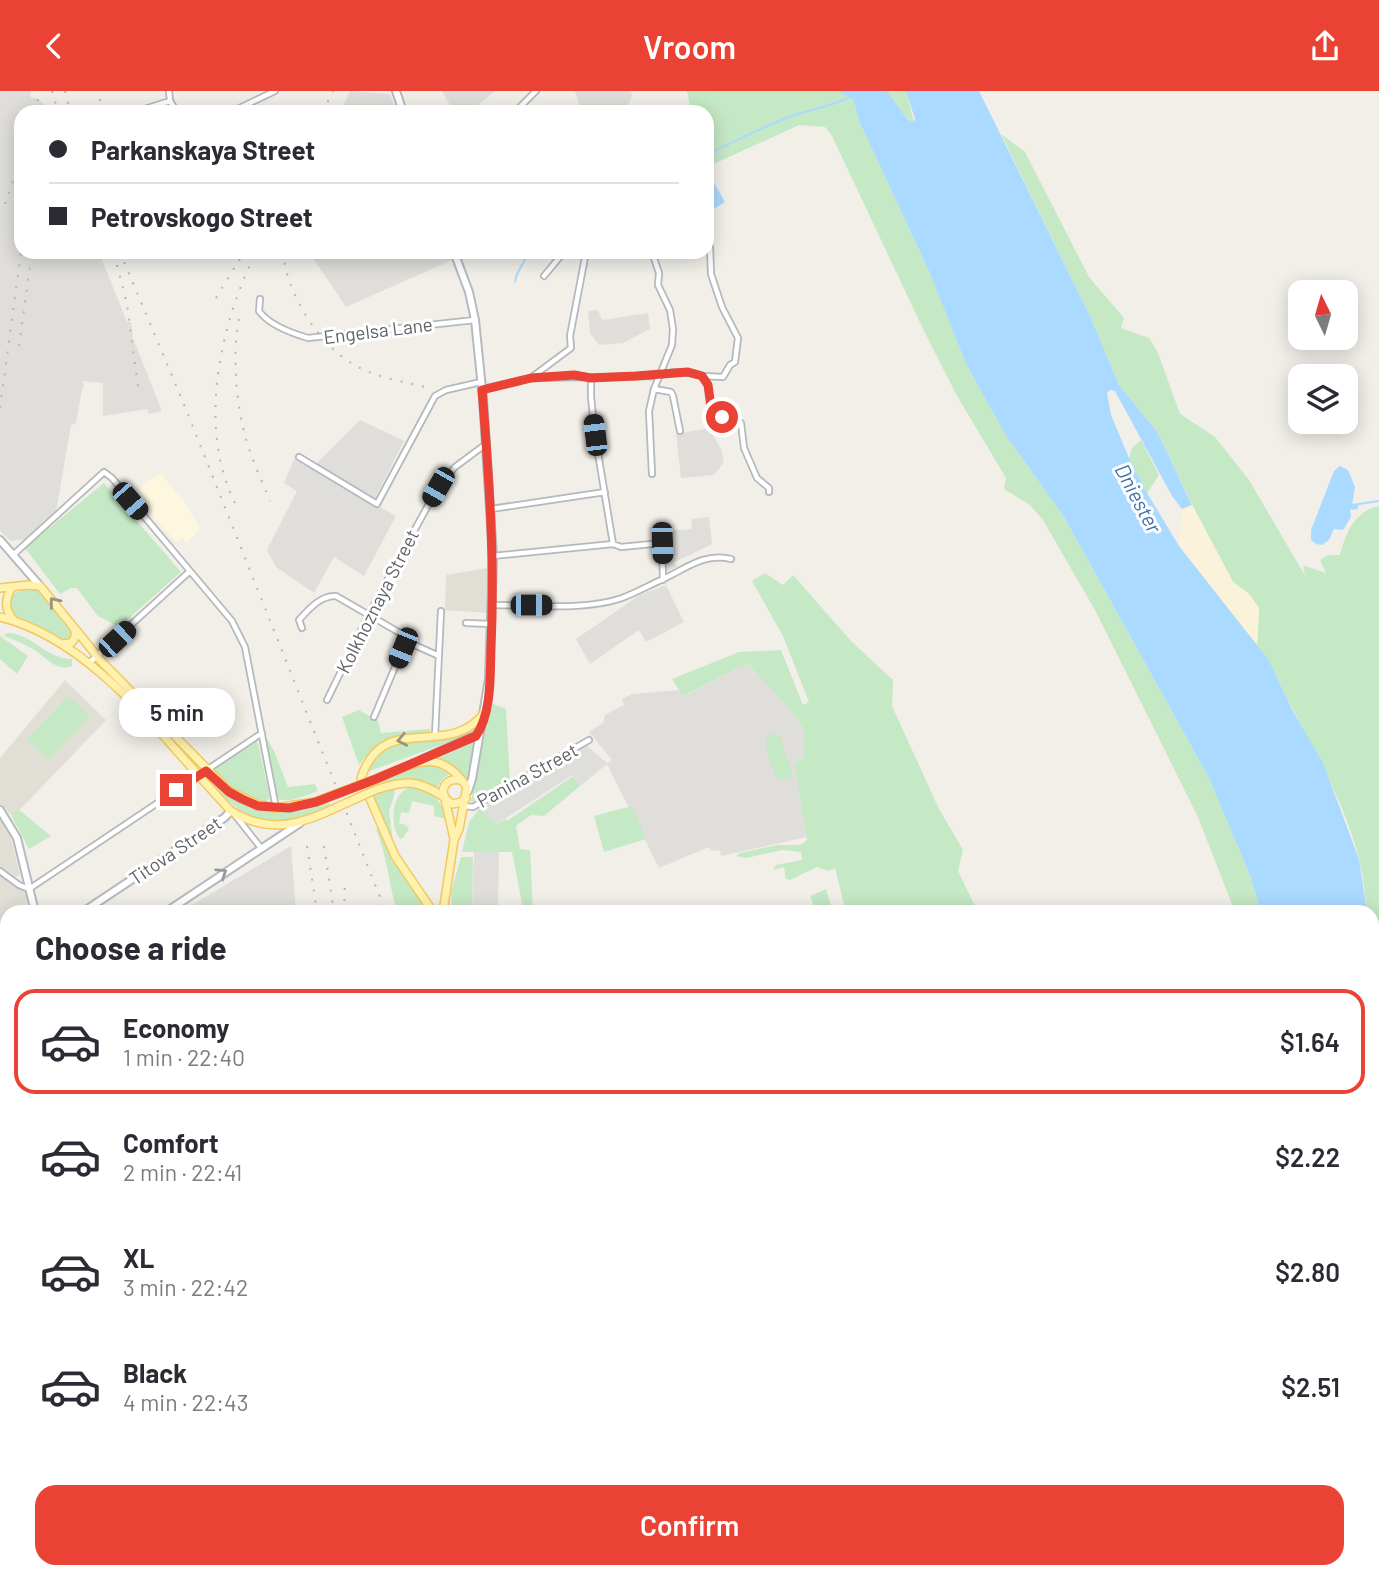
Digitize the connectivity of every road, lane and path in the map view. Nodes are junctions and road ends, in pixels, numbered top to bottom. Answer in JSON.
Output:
{"nodes":[{"id":1,"x":169,"y":91,"type":"edge"},
{"id":2,"x":275,"y":91,"type":"edge"},
{"id":3,"x":536,"y":91,"type":"edge"},
{"id":4,"x":170,"y":101,"type":"junction"},
{"id":5,"x":157,"y":105,"type":"edge"},
{"id":6,"x":173,"y":105,"type":"edge"},
{"id":7,"x":246,"y":105,"type":"edge"},
{"id":8,"x":522,"y":105,"type":"edge"},
{"id":9,"x":457,"y":259,"type":"edge"},
{"id":10,"x":558,"y":259,"type":"edge"},
{"id":11,"x":585,"y":259,"type":"edge"},
{"id":12,"x":654,"y":259,"type":"edge"},
{"id":13,"x":710,"y":259,"type":"edge"},
{"id":14,"x":544,"y":276,"type":"dead end"},
{"id":15,"x":260,"y":299,"type":"dead end"},
{"id":16,"x":475,"y":320,"type":"junction"},
{"id":17,"x":659,"y":376,"type":"junction"},
{"id":18,"x":702,"y":376,"type":"junction"},
{"id":19,"x":531,"y":378,"type":"junction"},
{"id":20,"x":591,"y":378,"type":"junction"},
{"id":21,"x":481,"y":386,"type":"junction"},
{"id":22,"x":654,"y":389,"type":"junction"},
{"id":23,"x":680,"y":431,"type":"dead end"},
{"id":24,"x":486,"y":444,"type":"junction"},
{"id":25,"x":299,"y":457,"type":"dead end"},
{"id":26,"x":652,"y":474,"type":"dead end"},
{"id":27,"x":605,"y":492,"type":"junction"},
{"id":28,"x":769,"y":492,"type":"dead end"},
{"id":29,"x":491,"y":509,"type":"junction"},
{"id":30,"x":0,"y":540,"type":"edge"},
{"id":31,"x":612,"y":544,"type":"junction"},
{"id":32,"x":13,"y":555,"type":"junction"},
{"id":33,"x":493,"y":556,"type":"junction"},
{"id":34,"x":731,"y":559,"type":"dead end"},
{"id":35,"x":27,"y":570,"type":"junction"},
{"id":36,"x":190,"y":571,"type":"junction"},
{"id":37,"x":663,"y":580,"type":"junction"},
{"id":38,"x":40,"y":586,"type":"junction"},
{"id":39,"x":12,"y":587,"type":"junction"},
{"id":40,"x":0,"y":588,"type":"edge"},
{"id":41,"x":493,"y":605,"type":"junction"},
{"id":42,"x":441,"y":611,"type":"dead end"},
{"id":43,"x":369,"y":614,"type":"junction"},
{"id":44,"x":0,"y":617,"type":"edge"},
{"id":45,"x":14,"y":621,"type":"junction"},
{"id":46,"x":466,"y":623,"type":"dead end"},
{"id":47,"x":492,"y":624,"type":"junction"},
{"id":48,"x":73,"y":626,"type":"junction"},
{"id":49,"x":302,"y":628,"type":"dead end"},
{"id":50,"x":408,"y":642,"type":"junction"},
{"id":51,"x":61,"y":643,"type":"junction"},
{"id":52,"x":439,"y":656,"type":"junction"},
{"id":53,"x":98,"y":657,"type":"junction"},
{"id":54,"x":89,"y":663,"type":"junction"},
{"id":55,"x":327,"y":700,"type":"dead end"},
{"id":56,"x":485,"y":712,"type":"junction"},
{"id":57,"x":374,"y":717,"type":"dead end"},
{"id":58,"x":482,"y":727,"type":"junction"},
{"id":59,"x":262,"y":733,"type":"junction"},
{"id":60,"x":435,"y":736,"type":"junction"},
{"id":61,"x":589,"y":740,"type":"dead end"},
{"id":62,"x":421,"y":760,"type":"junction"},
{"id":63,"x":206,"y":771,"type":"junction"},
{"id":64,"x":198,"y":776,"type":"junction"},
{"id":65,"x":461,"y":780,"type":"junction"},
{"id":66,"x":467,"y":794,"type":"junction"},
{"id":67,"x":444,"y":798,"type":"junction"},
{"id":68,"x":464,"y":806,"type":"junction"},
{"id":69,"x":276,"y":808,"type":"junction"},
{"id":70,"x":0,"y":810,"type":"edge"},
{"id":71,"x":231,"y":811,"type":"junction"},
{"id":72,"x":300,"y":824,"type":"junction"},
{"id":73,"x":454,"y":840,"type":"junction"},
{"id":74,"x":261,"y":848,"type":"junction"},
{"id":75,"x":0,"y":871,"type":"edge"},
{"id":76,"x":29,"y":889,"type":"junction"},
{"id":77,"x":33,"y":905,"type":"edge"},
{"id":78,"x":94,"y":905,"type":"edge"},
{"id":79,"x":176,"y":905,"type":"edge"},
{"id":80,"x":428,"y":905,"type":"edge"},
{"id":81,"x":444,"y":905,"type":"edge"}],
"edges":[{"from":1,"to":4,"type":"street"},
{"from":2,"to":7,"type":"street"},
{"from":3,"to":8,"type":"street"},
{"from":4,"to":5,"type":"street"},
{"from":4,"to":6,"type":"street"},
{"from":9,"to":16,"type":"street"},
{"from":10,"to":14,"type":"street"},
{"from":11,"to":19,"type":"street"},
{"from":12,"to":17,"type":"street"},
{"from":13,"to":18,"type":"street"},
{"from":15,"to":16,"type":"street","name":"Engelsa Lane"},
{"from":16,"to":21,"type":"street"},
{"from":17,"to":18,"type":"street"},
{"from":17,"to":20,"type":"street"},
{"from":17,"to":22,"type":"street"},
{"from":18,"to":28,"type":"street"},
{"from":19,"to":20,"type":"street"},
{"from":19,"to":21,"type":"street"},
{"from":20,"to":27,"type":"street"},
{"from":21,"to":24,"type":"street"},
{"from":21,"to":25,"type":"street"},
{"from":22,"to":23,"type":"street"},
{"from":22,"to":26,"type":"street"},
{"from":24,"to":29,"type":"street"},
{"from":24,"to":43,"type":"street","name":"Kolkhoznaya Street"},
{"from":27,"to":29,"type":"street"},
{"from":27,"to":31,"type":"street"},
{"from":29,"to":33,"type":"street"},
{"from":30,"to":32,"type":"street"},
{"from":31,"to":33,"type":"street"},
{"from":31,"to":37,"type":"street"},
{"from":32,"to":35,"type":"street"},
{"from":32,"to":36,"type":"street"},
{"from":33,"to":41,"type":"street"},
{"from":34,"to":37,"type":"street"},
{"from":35,"to":38,"type":"street"},
{"from":35,"to":39,"type":"street"},
{"from":36,"to":53,"type":"street"},
{"from":36,"to":59,"type":"street"},
{"from":37,"to":41,"type":"street"},
{"from":38,"to":39,"type":"main road"},
{"from":48,"to":38,"type":"main road","one_way":true},
{"from":39,"to":40,"type":"main road"},
{"from":39,"to":45,"type":"main road"},
{"from":41,"to":47,"type":"street"},
{"from":42,"to":52,"type":"street"},
{"from":43,"to":49,"type":"street"},
{"from":43,"to":50,"type":"street"},
{"from":43,"to":55,"type":"street","name":"Kolkhoznaya Street"},
{"from":44,"to":45,"type":"main road"},
{"from":45,"to":51,"type":"main road"},
{"from":46,"to":47,"type":"street"},
{"from":47,"to":56,"type":"street"},
{"from":48,"to":51,"type":"main road"},
{"from":48,"to":53,"type":"main road"},
{"from":50,"to":52,"type":"street"},
{"from":50,"to":57,"type":"street"},
{"from":51,"to":54,"type":"main road"},
{"from":52,"to":60,"type":"street"},
{"from":53,"to":54,"type":"street"},
{"from":53,"to":63,"type":"main road"},
{"from":54,"to":64,"type":"main road"},
{"from":56,"to":58,"type":"street"},
{"from":56,"to":60,"type":"main road"},
{"from":58,"to":62,"type":"street"},
{"from":58,"to":66,"type":"street"},
{"from":59,"to":63,"type":"street"},
{"from":59,"to":69,"type":"street"},
{"from":60,"to":80,"type":"main road","one_way":true},
{"from":61,"to":68,"type":"street","name":"Panina Street"},
{"from":62,"to":65,"type":"main road"},
{"from":62,"to":69,"type":"main road","bridge":true},
{"from":63,"to":64,"type":"street"},
{"from":63,"to":69,"type":"main road"},
{"from":64,"to":71,"type":"main road"},
{"from":64,"to":76,"type":"street"},
{"from":65,"to":66,"type":"main road"},
{"from":65,"to":67,"type":"main road"},
{"from":66,"to":67,"type":"main road"},
{"from":66,"to":68,"type":"main road"},
{"from":67,"to":72,"type":"main road","bridge":true},
{"from":67,"to":73,"type":"main road"},
{"from":68,"to":73,"type":"main road"},
{"from":70,"to":76,"type":"street"},
{"from":71,"to":72,"type":"main road"},
{"from":71,"to":74,"type":"street"},
{"from":71,"to":78,"type":"street","name":"Titova Street"},
{"from":72,"to":74,"type":"street"},
{"from":73,"to":81,"type":"main road"},
{"from":79,"to":74,"type":"street","one_way":true},
{"from":75,"to":76,"type":"street"},
{"from":76,"to":77,"type":"street"}]}
